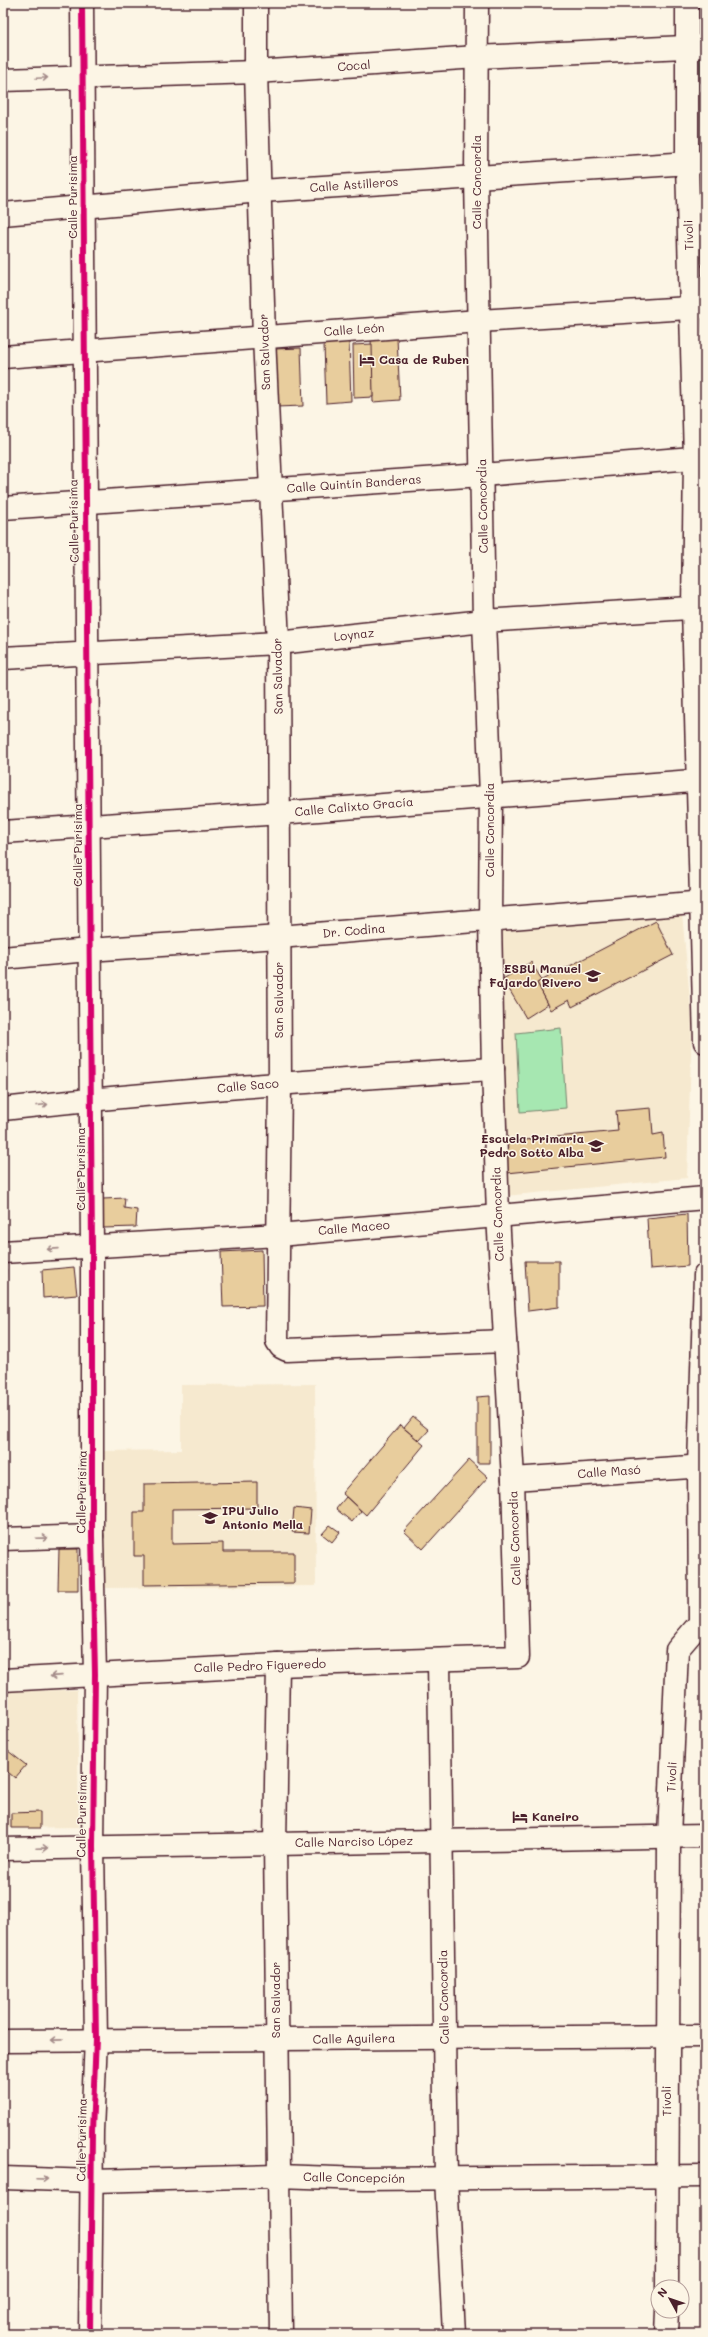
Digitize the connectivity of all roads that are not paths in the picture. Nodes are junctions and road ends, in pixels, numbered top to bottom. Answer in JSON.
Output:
{"nodes":[{"id":1,"x":82,"y":3,"type":"edge"},
{"id":2,"x":256,"y":3,"type":"edge"},
{"id":3,"x":477,"y":3,"type":"edge"},
{"id":4,"x":687,"y":3,"type":"edge"},
{"id":5,"x":695,"y":47,"type":"edge"},
{"id":6,"x":477,"y":57,"type":"junction"},
{"id":7,"x":256,"y":72,"type":"junction"},
{"id":8,"x":83,"y":76,"type":"junction"},
{"id":9,"x":3,"y":80,"type":"edge"},
{"id":10,"x":696,"y":163,"type":"edge"},
{"id":11,"x":476,"y":177,"type":"junction"},
{"id":12,"x":261,"y":191,"type":"junction"},
{"id":13,"x":84,"y":206,"type":"junction"},
{"id":14,"x":3,"y":214,"type":"edge"},
{"id":15,"x":698,"y":307,"type":"edge"},
{"id":16,"x":479,"y":321,"type":"junction"},
{"id":17,"x":264,"y":337,"type":"junction"},
{"id":18,"x":85,"y":351,"type":"junction"},
{"id":19,"x":3,"y":356,"type":"edge"},
{"id":20,"x":700,"y":457,"type":"edge"},
{"id":21,"x":482,"y":475,"type":"junction"},
{"id":22,"x":271,"y":489,"type":"junction"},
{"id":23,"x":85,"y":503,"type":"junction"},
{"id":24,"x":3,"y":508,"type":"edge"},
{"id":25,"x":699,"y":607,"type":"edge"},
{"id":26,"x":484,"y":621,"type":"junction"},
{"id":27,"x":278,"y":643,"type":"junction"},
{"id":28,"x":88,"y":652,"type":"junction"},
{"id":29,"x":3,"y":658,"type":"edge"},
{"id":30,"x":701,"y":780,"type":"edge"},
{"id":31,"x":491,"y":796,"type":"junction"},
{"id":32,"x":280,"y":813,"type":"junction"},
{"id":33,"x":89,"y":827,"type":"junction"},
{"id":34,"x":3,"y":832,"type":"edge"},
{"id":35,"x":703,"y":902,"type":"edge"},
{"id":36,"x":490,"y":920,"type":"junction"},
{"id":37,"x":279,"y":937,"type":"junction"},
{"id":38,"x":88,"y":950,"type":"junction"},
{"id":39,"x":3,"y":958,"type":"edge"},
{"id":40,"x":705,"y":1042,"type":"edge"},
{"id":41,"x":493,"y":1069,"type":"junction"},
{"id":42,"x":280,"y":1084,"type":"junction"},
{"id":43,"x":91,"y":1099,"type":"junction"},
{"id":44,"x":3,"y":1109,"type":"edge"},
{"id":45,"x":705,"y":1198,"type":"edge"},
{"id":46,"x":498,"y":1215,"type":"junction"},
{"id":47,"x":278,"y":1235,"type":"junction"},
{"id":48,"x":92,"y":1246,"type":"junction"},
{"id":49,"x":3,"y":1252,"type":"edge"},
{"id":50,"x":705,"y":1275,"type":"edge"},
{"id":51,"x":505,"y":1341,"type":"junction"},
{"id":52,"x":702,"y":1466,"type":"edge"},
{"id":53,"x":513,"y":1479,"type":"junction"},
{"id":54,"x":92,"y":1536,"type":"junction"},
{"id":55,"x":3,"y":1539,"type":"edge"},
{"id":56,"x":518,"y":1657,"type":"joint"},
{"id":57,"x":439,"y":1660,"type":"junction"},
{"id":58,"x":278,"y":1665,"type":"junction"},
{"id":59,"x":95,"y":1674,"type":"junction"},
{"id":60,"x":3,"y":1680,"type":"edge"},
{"id":61,"x":705,"y":1836,"type":"edge"},
{"id":62,"x":669,"y":1837,"type":"junction"},
{"id":63,"x":443,"y":1840,"type":"junction"},
{"id":64,"x":275,"y":1844,"type":"junction"},
{"id":65,"x":93,"y":1846,"type":"junction"},
{"id":66,"x":3,"y":1849,"type":"edge"},
{"id":67,"x":705,"y":2036,"type":"edge"},
{"id":68,"x":445,"y":2038,"type":"junction"},
{"id":69,"x":667,"y":2038,"type":"junction"},
{"id":70,"x":96,"y":2039,"type":"junction"},
{"id":71,"x":276,"y":2040,"type":"junction"},
{"id":72,"x":3,"y":2041,"type":"edge"},
{"id":73,"x":278,"y":2176,"type":"junction"},
{"id":74,"x":705,"y":2176,"type":"edge"},
{"id":75,"x":668,"y":2177,"type":"junction"},
{"id":76,"x":3,"y":2178,"type":"edge"},
{"id":77,"x":446,"y":2178,"type":"junction"},
{"id":78,"x":93,"y":2181,"type":"junction"},
{"id":79,"x":667,"y":2279,"type":"edge"},
{"id":80,"x":667,"y":2319,"type":"edge"},
{"id":81,"x":90,"y":2334,"type":"edge"},
{"id":82,"x":281,"y":2334,"type":"edge"},
{"id":83,"x":454,"y":2334,"type":"edge"},
{"id":84,"x":666,"y":2334,"type":"edge"}],
"edges":[{"from":1,"to":8,"type":"street","name":"Calle Purísima"},
{"from":2,"to":7,"type":"street","name":"San Salvador"},
{"from":3,"to":6,"type":"street","name":"Calle Concordia"},
{"from":4,"to":5,"type":"street","name":"Tívoli"},
{"from":5,"to":6,"type":"street","name":"Cocal"},
{"from":5,"to":10,"type":"street","name":"Tívoli"},
{"from":6,"to":7,"type":"street","name":"Cocal"},
{"from":6,"to":11,"type":"street","name":"Calle Concordia"},
{"from":7,"to":8,"type":"street","name":"Cocal"},
{"from":7,"to":12,"type":"street","name":"San Salvador"},
{"from":9,"to":8,"type":"street","name":"Cocal","one_way":true},
{"from":8,"to":13,"type":"street","name":"Calle Purísima"},
{"from":10,"to":11,"type":"street","name":"Calle Astilleros"},
{"from":10,"to":15,"type":"street","name":"Tívoli"},
{"from":11,"to":12,"type":"street","name":"Calle Astilleros"},
{"from":11,"to":16,"type":"street","name":"Calle Concordia"},
{"from":12,"to":13,"type":"street","name":"Calle Astilleros"},
{"from":12,"to":17,"type":"street","name":"San Salvador"},
{"from":13,"to":14,"type":"street","name":"Calle Astilleros"},
{"from":13,"to":18,"type":"street","name":"Calle Purísima"},
{"from":15,"to":16,"type":"street","name":"Calle León"},
{"from":15,"to":20,"type":"street","name":"Tívoli"},
{"from":16,"to":17,"type":"street","name":"Calle León"},
{"from":16,"to":21,"type":"street","name":"Calle Concordia"},
{"from":17,"to":18,"type":"street","name":"Calle León"},
{"from":17,"to":22,"type":"street","name":"San Salvador"},
{"from":18,"to":19,"type":"street","name":"Calle León"},
{"from":18,"to":23,"type":"street","name":"Calle Purísima"},
{"from":20,"to":21,"type":"street","name":"Calle Quintín Banderas"},
{"from":20,"to":25,"type":"street","name":"Tívoli"},
{"from":21,"to":22,"type":"street","name":"Calle Quintín Banderas"},
{"from":21,"to":26,"type":"street","name":"Calle Concordia"},
{"from":22,"to":23,"type":"street","name":"Calle Quintín Banderas"},
{"from":22,"to":27,"type":"street","name":"San Salvador"},
{"from":23,"to":24,"type":"street","name":"Calle Quintín Banderas"},
{"from":23,"to":28,"type":"street","name":"Calle Purísima"},
{"from":25,"to":26,"type":"street","name":"Loynaz"},
{"from":25,"to":30,"type":"street","name":"Tívoli"},
{"from":26,"to":27,"type":"street","name":"Loynaz"},
{"from":26,"to":31,"type":"street","name":"Calle Concordia"},
{"from":27,"to":28,"type":"street","name":"Loynaz"},
{"from":27,"to":32,"type":"street","name":"San Salvador"},
{"from":28,"to":29,"type":"street","name":"Loynaz"},
{"from":28,"to":33,"type":"street","name":"Calle Purísima"},
{"from":30,"to":31,"type":"street","name":"Calle Calixto Gracía"},
{"from":30,"to":35,"type":"street","name":"Tívoli"},
{"from":31,"to":32,"type":"street","name":"Calle Calixto Gracía"},
{"from":31,"to":36,"type":"street","name":"Calle Concordia"},
{"from":32,"to":33,"type":"street","name":"Calle Calixto Gracía"},
{"from":32,"to":37,"type":"street","name":"San Salvador"},
{"from":33,"to":34,"type":"street","name":"Calle Calixto Gracía"},
{"from":33,"to":38,"type":"street","name":"Calle Purísima"},
{"from":35,"to":36,"type":"street","name":"Dr. Codina"},
{"from":35,"to":40,"type":"street","name":"Tívoli"},
{"from":36,"to":37,"type":"street","name":"Dr. Codina"},
{"from":36,"to":41,"type":"street","name":"Calle Concordia"},
{"from":37,"to":38,"type":"street","name":"Dr. Codina"},
{"from":37,"to":42,"type":"street","name":"San Salvador"},
{"from":38,"to":39,"type":"street","name":"Dr. Codina"},
{"from":38,"to":43,"type":"street","name":"Calle Purísima"},
{"from":41,"to":42,"type":"street","name":"Calle Saco"},
{"from":41,"to":46,"type":"street","name":"Calle Concordia"},
{"from":42,"to":43,"type":"street","name":"Calle Saco"},
{"from":42,"to":47,"type":"street","name":"San Salvador"},
{"from":44,"to":43,"type":"street","name":"Calle Saco","one_way":true},
{"from":43,"to":48,"type":"street","name":"Calle Purísima"},
{"from":45,"to":46,"type":"street","name":"Calle Maceo"},
{"from":46,"to":47,"type":"street","name":"Calle Maceo"},
{"from":46,"to":51,"type":"street","name":"Calle Concordia"},
{"from":47,"to":48,"type":"street","name":"Calle Maceo"},
{"from":47,"to":51,"type":"street","name":"San Salvador"},
{"from":48,"to":49,"type":"street","name":"Calle Maceo","one_way":true},
{"from":48,"to":54,"type":"street","name":"Calle Purísima"},
{"from":50,"to":52,"type":"street","name":"Tívoli"},
{"from":51,"to":53,"type":"street","name":"Calle Concordia"},
{"from":52,"to":53,"type":"street","name":"Calle Masó"},
{"from":52,"to":62,"type":"street","name":"Tívoli"},
{"from":53,"to":56,"type":"street","name":"Calle Concordia"},
{"from":55,"to":54,"type":"street","one_way":true},
{"from":54,"to":59,"type":"street","name":"Calle Purísima"},
{"from":56,"to":57,"type":"street","name":"Calle Pedro Figueredo"},
{"from":57,"to":58,"type":"street","name":"Calle Pedro Figueredo"},
{"from":57,"to":63,"type":"street","name":"Calle Concordia"},
{"from":58,"to":59,"type":"street","name":"Calle Pedro Figueredo"},
{"from":58,"to":64,"type":"street","name":"San Salvador"},
{"from":59,"to":60,"type":"street","name":"Calle Pedro Figueredo","one_way":true},
{"from":59,"to":65,"type":"street","name":"Calle Purísima"},
{"from":61,"to":62,"type":"street","name":"Calle Narciso López"},
{"from":62,"to":63,"type":"street","name":"Calle Narciso López"},
{"from":62,"to":69,"type":"street","name":"Tívoli"},
{"from":63,"to":64,"type":"street","name":"Calle Narciso López"},
{"from":63,"to":68,"type":"street","name":"Calle Concordia"},
{"from":64,"to":65,"type":"street","name":"Calle Narciso López"},
{"from":64,"to":71,"type":"street","name":"San Salvador"},
{"from":66,"to":65,"type":"street","name":"Calle Narciso López","one_way":true},
{"from":65,"to":70,"type":"street","name":"Calle Purísima"},
{"from":67,"to":69,"type":"street","name":"Calle Aguilera"},
{"from":68,"to":69,"type":"street","name":"Calle Aguilera"},
{"from":68,"to":71,"type":"street","name":"Calle Aguilera"},
{"from":68,"to":77,"type":"street","name":"Calle Concordia"},
{"from":69,"to":75,"type":"street","name":"Tívoli"},
{"from":70,"to":71,"type":"street","name":"Calle Aguilera"},
{"from":70,"to":72,"type":"street","name":"Calle Aguilera","one_way":true},
{"from":70,"to":78,"type":"street","name":"Calle Purísima"},
{"from":71,"to":73,"type":"street","name":"San Salvador"},
{"from":73,"to":77,"type":"street","name":"Calle Concepción"},
{"from":73,"to":78,"type":"street","name":"Calle Concepción"},
{"from":73,"to":82,"type":"street","name":"San Salvador"},
{"from":74,"to":75,"type":"street","name":"Calle Concepción"},
{"from":75,"to":77,"type":"street","name":"Calle Concepción"},
{"from":75,"to":79,"type":"street","name":"Tívoli"},
{"from":76,"to":78,"type":"street","name":"Calle Concepción","one_way":true},
{"from":77,"to":83,"type":"street","name":"Calle Concordia"},
{"from":78,"to":81,"type":"street","name":"Calle Purísima"},
{"from":80,"to":84,"type":"street"}]}
